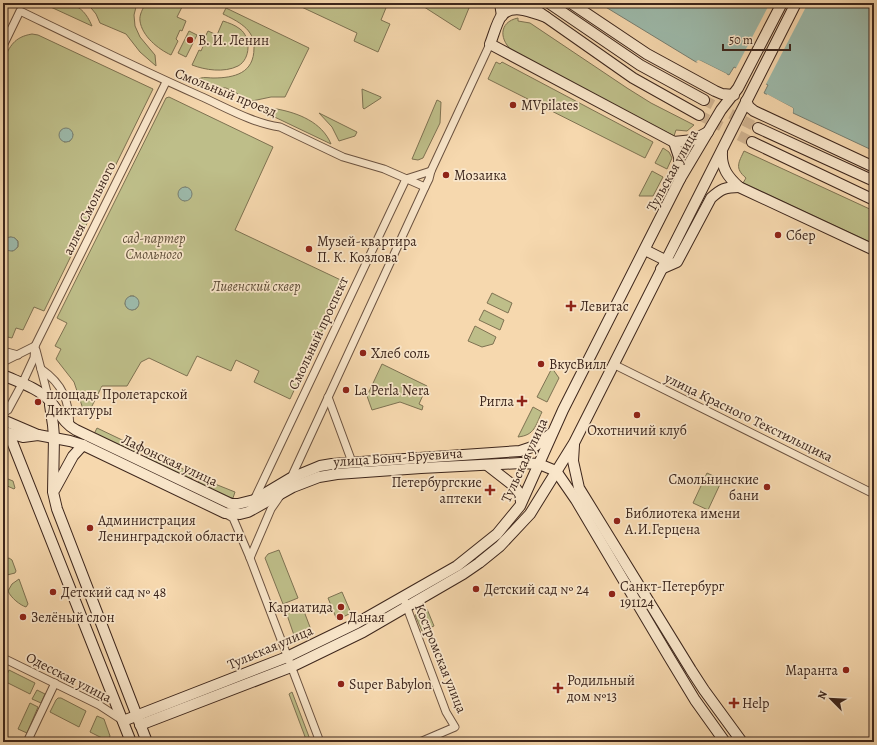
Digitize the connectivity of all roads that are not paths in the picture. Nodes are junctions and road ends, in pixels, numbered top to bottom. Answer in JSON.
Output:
{"nodes":[{"id":1,"x":500,"y":3,"type":"edge"},
{"id":2,"x":526,"y":3,"type":"edge"},
{"id":3,"x":549,"y":3,"type":"edge"},
{"id":4,"x":571,"y":3,"type":"edge"},
{"id":5,"x":782,"y":3,"type":"edge"},
{"id":6,"x":796,"y":3,"type":"edge"},
{"id":7,"x":502,"y":16,"type":"junction"},
{"id":8,"x":546,"y":17,"type":"junction"},
{"id":9,"x":490,"y":44,"type":"junction"},
{"id":10,"x":3,"y":46,"type":"edge"},
{"id":11,"x":166,"y":82,"type":"junction"},
{"id":12,"x":736,"y":92,"type":"junction"},
{"id":13,"x":748,"y":98,"type":"junction"},
{"id":14,"x":704,"y":100,"type":"tunnel mouth"},
{"id":15,"x":698,"y":115,"type":"tunnel mouth"},
{"id":16,"x":758,"y":128,"type":"tunnel mouth"},
{"id":17,"x":709,"y":132,"type":"junction"},
{"id":18,"x":674,"y":142,"type":"junction"},
{"id":19,"x":752,"y":142,"type":"tunnel mouth"},
{"id":20,"x":722,"y":150,"type":"junction"},
{"id":21,"x":874,"y":167,"type":"edge"},
{"id":22,"x":431,"y":171,"type":"junction"},
{"id":23,"x":406,"y":179,"type":"junction"},
{"id":24,"x":680,"y":179,"type":"junction"},
{"id":25,"x":874,"y":181,"type":"edge"},
{"id":26,"x":739,"y":187,"type":"junction"},
{"id":27,"x":426,"y":188,"type":"junction"},
{"id":28,"x":874,"y":200,"type":"edge"},
{"id":29,"x":645,"y":250,"type":"junction"},
{"id":30,"x":874,"y":250,"type":"edge"},
{"id":31,"x":663,"y":265,"type":"junction"},
{"id":32,"x":35,"y":346,"type":"junction"},
{"id":33,"x":3,"y":351,"type":"edge"},
{"id":34,"x":18,"y":355,"type":"junction"},
{"id":35,"x":3,"y":362,"type":"edge"},
{"id":36,"x":613,"y":364,"type":"junction"},
{"id":37,"x":41,"y":369,"type":"junction"},
{"id":38,"x":3,"y":375,"type":"edge"},
{"id":39,"x":22,"y":384,"type":"junction"},
{"id":40,"x":328,"y":397,"type":"junction"},
{"id":41,"x":49,"y":401,"type":"junction"},
{"id":42,"x":3,"y":413,"type":"edge"},
{"id":43,"x":3,"y":420,"type":"edge"},
{"id":44,"x":73,"y":428,"type":"junction"},
{"id":45,"x":5,"y":433,"type":"edge"},
{"id":46,"x":552,"y":433,"type":"junction"},
{"id":47,"x":38,"y":435,"type":"junction"},
{"id":48,"x":54,"y":438,"type":"junction"},
{"id":49,"x":574,"y":443,"type":"junction"},
{"id":50,"x":83,"y":446,"type":"junction"},
{"id":51,"x":352,"y":462,"type":"junction"},
{"id":52,"x":539,"y":464,"type":"junction"},
{"id":53,"x":487,"y":465,"type":"junction"},
{"id":54,"x":556,"y":471,"type":"junction"},
{"id":55,"x":291,"y":478,"type":"junction"},
{"id":56,"x":53,"y":492,"type":"junction"},
{"id":57,"x":282,"y":494,"type":"junction"},
{"id":58,"x":874,"y":494,"type":"edge"},
{"id":59,"x":254,"y":500,"type":"junction"},
{"id":60,"x":521,"y":502,"type":"junction"},
{"id":61,"x":248,"y":512,"type":"joint"},
{"id":62,"x":225,"y":514,"type":"junction"},
{"id":63,"x":250,"y":558,"type":"junction"},
{"id":64,"x":403,"y":597,"type":"junction"},
{"id":65,"x":407,"y":607,"type":"junction"},
{"id":66,"x":288,"y":657,"type":"junction"},
{"id":67,"x":3,"y":658,"type":"edge"},
{"id":68,"x":291,"y":667,"type":"junction"},
{"id":69,"x":55,"y":683,"type":"junction"},
{"id":70,"x":122,"y":720,"type":"junction"},
{"id":71,"x":138,"y":720,"type":"junction"},
{"id":72,"x":27,"y":742,"type":"edge"},
{"id":73,"x":131,"y":742,"type":"edge"},
{"id":74,"x":147,"y":742,"type":"edge"},
{"id":75,"x":320,"y":742,"type":"edge"},
{"id":76,"x":420,"y":742,"type":"edge"},
{"id":77,"x":725,"y":742,"type":"edge"},
{"id":78,"x":742,"y":742,"type":"edge"}],
"edges":[{"from":1,"to":7,"type":"main road"},
{"from":2,"to":8,"type":"main road"},
{"from":3,"to":14,"type":"main road"},
{"from":4,"to":12,"type":"main road"},
{"from":5,"to":12,"type":"main road","name":"Тульская улица"},
{"from":6,"to":13,"type":"main road","name":"Тульская улица"},
{"from":7,"to":8,"type":"main road"},
{"from":7,"to":9,"type":"main road"},
{"from":8,"to":15,"type":"main road"},
{"from":9,"to":18,"type":"main road"},
{"from":9,"to":22,"type":"street"},
{"from":10,"to":11,"type":"street","name":"Смольный проезд"},
{"from":11,"to":23,"type":"street","name":"Смольный проезд"},
{"from":11,"to":32,"type":"street","name":"аллея Смольного"},
{"from":12,"to":17,"type":"main road","name":"Тульская улица"},
{"from":13,"to":20,"type":"main road","name":"Тульская улица"},
{"from":13,"to":21,"type":"main road"},
{"from":16,"to":25,"type":"main road"},
{"from":17,"to":18,"type":"main road"},
{"from":17,"to":24,"type":"main road","name":"Тульская улица"},
{"from":18,"to":24,"type":"main road"},
{"from":19,"to":28,"type":"main road"},
{"from":20,"to":26,"type":"main road"},
{"from":20,"to":31,"type":"main road","name":"Тульская улица"},
{"from":22,"to":23,"type":"street"},
{"from":22,"to":27,"type":"street"},
{"from":23,"to":27,"type":"street","name":"Смольный проезд"},
{"from":23,"to":59,"type":"street","name":"Смольный проспект"},
{"from":24,"to":29,"type":"main road","name":"Тульская улица"},
{"from":26,"to":30,"type":"main road"},
{"from":26,"to":31,"type":"main road"},
{"from":27,"to":40,"type":"street"},
{"from":29,"to":31,"type":"main road"},
{"from":29,"to":46,"type":"main road","name":"Тульская улица"},
{"from":31,"to":36,"type":"main road","name":"Тульская улица"},
{"from":32,"to":34,"type":"street"},
{"from":32,"to":37,"type":"street"},
{"from":32,"to":39,"type":"street"},
{"from":33,"to":34,"type":"street"},
{"from":34,"to":35,"type":"street"},
{"from":36,"to":49,"type":"main road","name":"Тульская улица"},
{"from":36,"to":58,"type":"street","name":"улица Красного Текстильщика"},
{"from":37,"to":41,"type":"street"},
{"from":37,"to":44,"type":"street"},
{"from":38,"to":39,"type":"main road"},
{"from":39,"to":41,"type":"main road"},
{"from":39,"to":42,"type":"street"},
{"from":40,"to":51,"type":"street"},
{"from":40,"to":55,"type":"street"},
{"from":41,"to":44,"type":"main road"},
{"from":41,"to":48,"type":"main road"},
{"from":43,"to":47,"type":"main road"},
{"from":44,"to":59,"type":"main road","name":"Лафонская улица"},
{"from":45,"to":47,"type":"main road"},
{"from":45,"to":70,"type":"main road"},
{"from":46,"to":51,"type":"main road","name":"улица Бонч-Бруевича"},
{"from":46,"to":52,"type":"main road","name":"Тульская улица"},
{"from":47,"to":48,"type":"main road"},
{"from":48,"to":50,"type":"main road"},
{"from":48,"to":56,"type":"main road"},
{"from":49,"to":54,"type":"main road","name":"Тульская улица"},
{"from":49,"to":78,"type":"main road"},
{"from":50,"to":56,"type":"main road"},
{"from":50,"to":62,"type":"main road","name":"Лафонская улица"},
{"from":51,"to":55,"type":"main road","name":"улица Бонч-Бруевича"},
{"from":52,"to":53,"type":"main road","name":"улица Бонч-Бруевича"},
{"from":52,"to":54,"type":"main road","name":"улица Бонч-Бруевича"},
{"from":52,"to":60,"type":"main road","name":"Тульская улица"},
{"from":53,"to":57,"type":"main road","name":"улица Бонч-Бруевича"},
{"from":53,"to":60,"type":"main road"},
{"from":54,"to":65,"type":"main road","name":"Тульская улица"},
{"from":54,"to":77,"type":"main road"},
{"from":55,"to":57,"type":"street"},
{"from":55,"to":59,"type":"main road","name":"улица Бонч-Бруевича"},
{"from":56,"to":71,"type":"main road"},
{"from":57,"to":61,"type":"main road","name":"улица Бонч-Бруевича"},
{"from":57,"to":63,"type":"street"},
{"from":60,"to":64,"type":"main road","name":"Тульская улица"},
{"from":61,"to":62,"type":"main road","name":"Лафонская улица"},
{"from":62,"to":63,"type":"street"},
{"from":63,"to":66,"type":"street"},
{"from":64,"to":65,"type":"street","name":"Костромская улица"},
{"from":64,"to":66,"type":"main road","name":"Тульская улица"},
{"from":65,"to":68,"type":"main road","name":"Тульская улица"},
{"from":65,"to":76,"type":"street","name":"Костромская улица"},
{"from":66,"to":68,"type":"street"},
{"from":66,"to":71,"type":"main road","name":"Тульская улица"},
{"from":67,"to":69,"type":"street","name":"Одесская улица"},
{"from":68,"to":71,"type":"main road","name":"Тульская улица"},
{"from":68,"to":75,"type":"street"},
{"from":69,"to":70,"type":"street","name":"Одесская улица"},
{"from":69,"to":72,"type":"street"},
{"from":70,"to":71,"type":"main road","name":"Тульская улица"},
{"from":70,"to":73,"type":"main road"},
{"from":71,"to":74,"type":"main road"}]}
